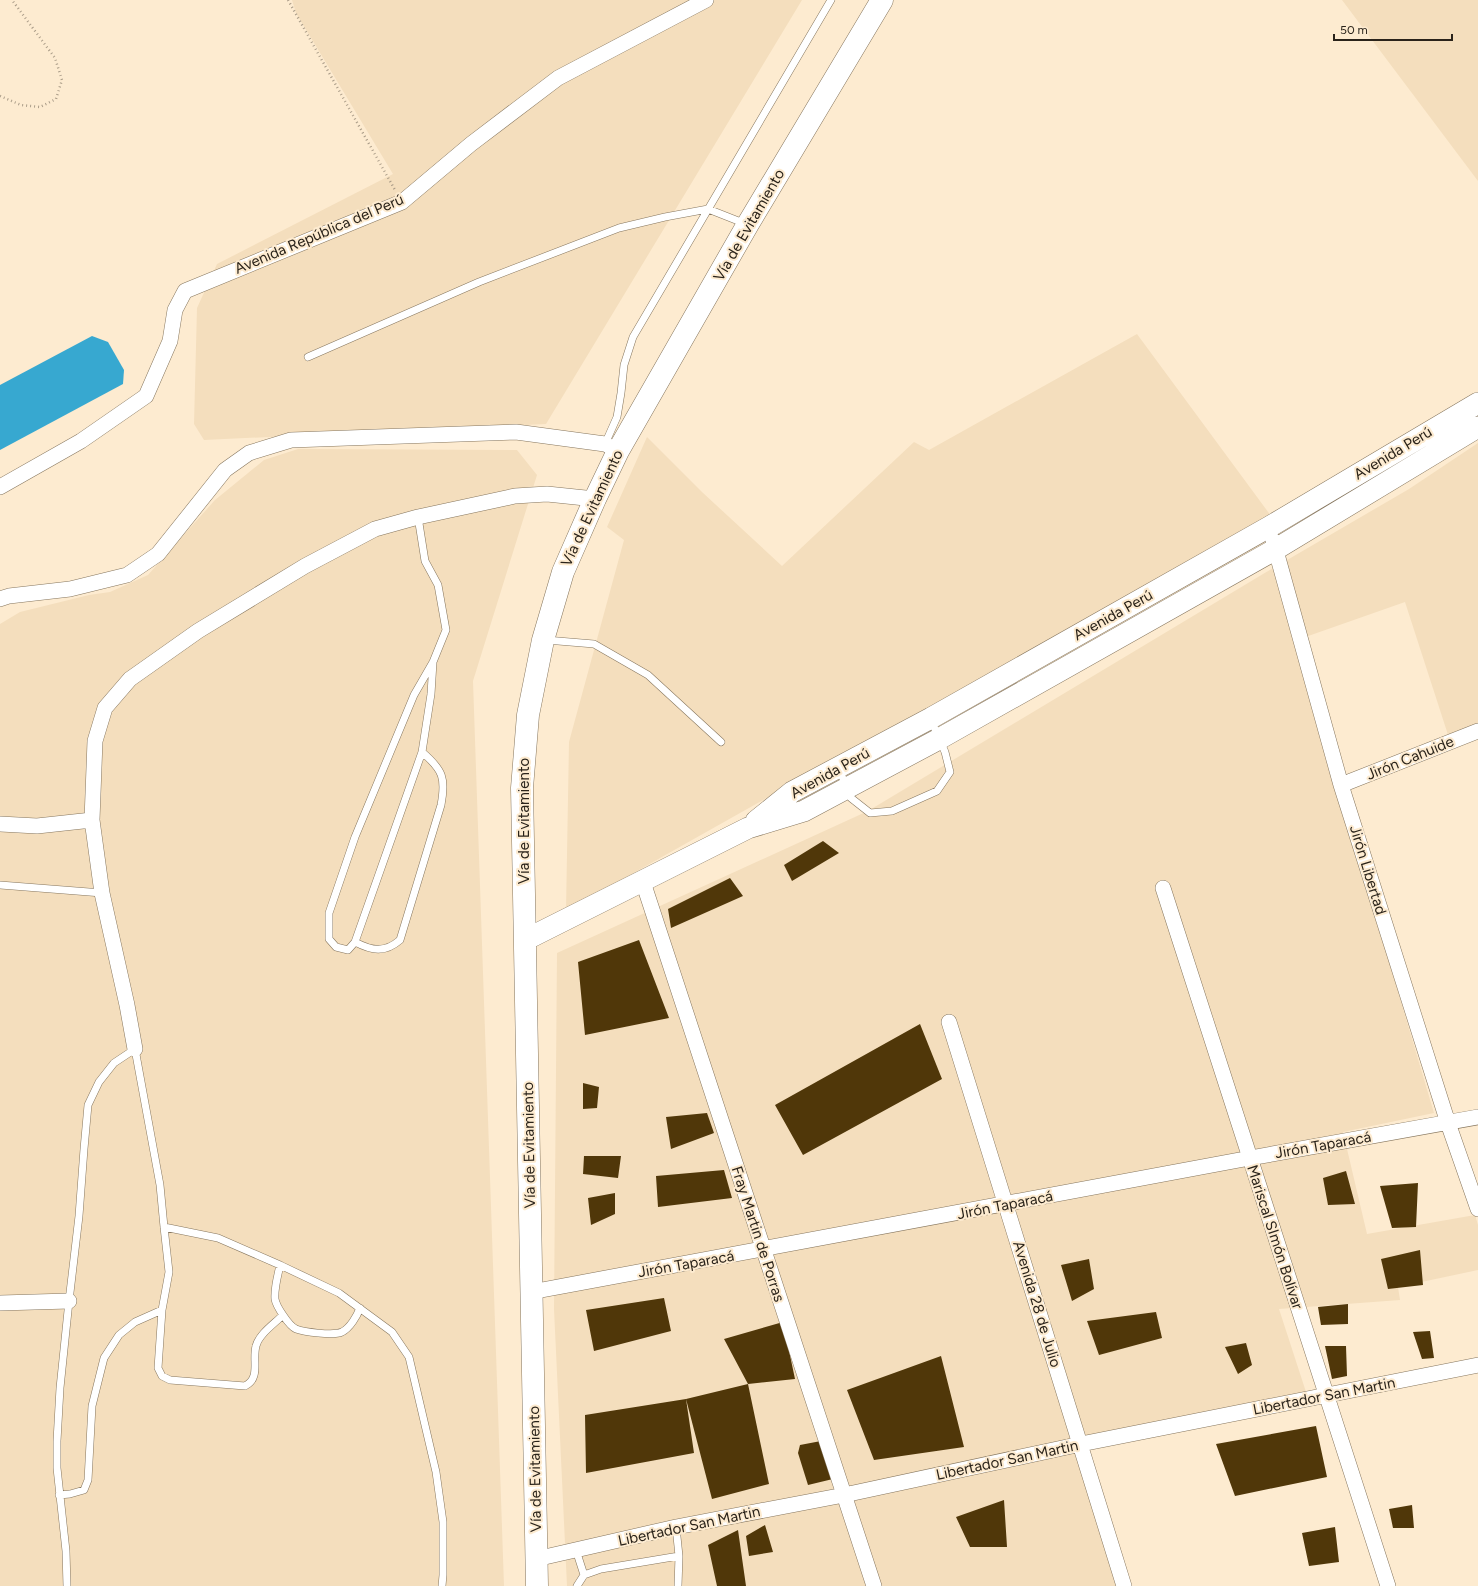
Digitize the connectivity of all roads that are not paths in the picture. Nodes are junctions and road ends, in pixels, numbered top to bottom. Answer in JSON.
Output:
{"nodes":[{"id":1,"x":706,"y":0,"type":"edge"},
{"id":2,"x":832,"y":0,"type":"edge"},
{"id":3,"x":882,"y":0,"type":"edge"},
{"id":4,"x":708,"y":209,"type":"junction"},
{"id":5,"x":748,"y":224,"type":"junction"},
{"id":6,"x":308,"y":357,"type":"dead end"},
{"id":7,"x":1477,"y":406,"type":"edge"},
{"id":8,"x":1478,"y":427,"type":"edge"},
{"id":9,"x":611,"y":448,"type":"junction"},
{"id":10,"x":0,"y":487,"type":"edge"},
{"id":11,"x":595,"y":499,"type":"junction"},
{"id":12,"x":418,"y":517,"type":"junction"},
{"id":13,"x":1269,"y":527,"type":"junction"},
{"id":14,"x":1276,"y":549,"type":"junction"},
{"id":15,"x":0,"y":599,"type":"edge"},
{"id":16,"x":543,"y":640,"type":"junction"},
{"id":17,"x":433,"y":662,"type":"junction"},
{"id":18,"x":931,"y":718,"type":"junction"},
{"id":19,"x":1478,"y":731,"type":"edge"},
{"id":20,"x":939,"y":738,"type":"junction"},
{"id":21,"x":721,"y":742,"type":"dead end"},
{"id":22,"x":422,"y":752,"type":"junction"},
{"id":23,"x":838,"y":767,"type":"junction"},
{"id":24,"x":1341,"y":785,"type":"junction"},
{"id":25,"x":846,"y":788,"type":"junction"},
{"id":26,"x":92,"y":820,"type":"junction"},
{"id":27,"x":0,"y":824,"type":"edge"},
{"id":28,"x":748,"y":828,"type":"junction"},
{"id":29,"x":643,"y":882,"type":"junction"},
{"id":30,"x":0,"y":886,"type":"edge"},
{"id":31,"x":1163,"y":888,"type":"dead end"},
{"id":32,"x":102,"y":893,"type":"junction"},
{"id":33,"x":525,"y":940,"type":"junction"},
{"id":34,"x":356,"y":942,"type":"junction"},
{"id":35,"x":949,"y":1022,"type":"dead end"},
{"id":36,"x":135,"y":1049,"type":"junction"},
{"id":37,"x":1478,"y":1117,"type":"edge"},
{"id":38,"x":1448,"y":1123,"type":"junction"},
{"id":39,"x":1250,"y":1158,"type":"junction"},
{"id":40,"x":1006,"y":1204,"type":"junction"},
{"id":41,"x":1478,"y":1209,"type":"edge"},
{"id":42,"x":164,"y":1227,"type":"junction"},
{"id":43,"x":764,"y":1250,"type":"junction"},
{"id":44,"x":280,"y":1265,"type":"junction"},
{"id":45,"x":531,"y":1292,"type":"junction"},
{"id":46,"x":69,"y":1301,"type":"junction"},
{"id":47,"x":0,"y":1303,"type":"edge"},
{"id":48,"x":360,"y":1308,"type":"junction"},
{"id":49,"x":162,"y":1310,"type":"junction"},
{"id":50,"x":283,"y":1315,"type":"junction"},
{"id":51,"x":1478,"y":1365,"type":"edge"},
{"id":52,"x":1326,"y":1395,"type":"junction"},
{"id":53,"x":1080,"y":1444,"type":"junction"},
{"id":54,"x":59,"y":1495,"type":"junction"},
{"id":55,"x":844,"y":1495,"type":"junction"},
{"id":56,"x":676,"y":1527,"type":"junction"},
{"id":57,"x":576,"y":1550,"type":"junction"},
{"id":58,"x":679,"y":1556,"type":"junction"},
{"id":59,"x":536,"y":1559,"type":"junction"},
{"id":60,"x":584,"y":1575,"type":"junction"},
{"id":61,"x":67,"y":1586,"type":"edge"},
{"id":62,"x":442,"y":1586,"type":"edge"},
{"id":63,"x":537,"y":1586,"type":"edge"},
{"id":64,"x":577,"y":1586,"type":"edge"},
{"id":65,"x":678,"y":1586,"type":"edge"},
{"id":66,"x":874,"y":1586,"type":"edge"},
{"id":67,"x":1124,"y":1586,"type":"edge"},
{"id":68,"x":1388,"y":1586,"type":"edge"}],
"edges":[{"from":1,"to":10,"type":"street","name":"Avenida República del Perú"},
{"from":2,"to":4,"type":"lane"},
{"from":3,"to":5,"type":"highway","name":"Vía de Evitamiento"},
{"from":4,"to":5,"type":"lane"},
{"from":4,"to":6,"type":"lane"},
{"from":4,"to":9,"type":"lane"},
{"from":5,"to":9,"type":"highway","name":"Vía de Evitamiento"},
{"from":7,"to":13,"type":"main road","name":"Avenida Perú"},
{"from":8,"to":14,"type":"main road","name":"Avenida Perú"},
{"from":9,"to":11,"type":"highway","name":"Vía de Evitamiento"},
{"from":9,"to":15,"type":"street"},
{"from":11,"to":12,"type":"street"},
{"from":11,"to":16,"type":"highway","name":"Vía de Evitamiento"},
{"from":12,"to":17,"type":"lane"},
{"from":12,"to":26,"type":"street"},
{"from":13,"to":14,"type":"street","name":"Jirón Libertad"},
{"from":13,"to":18,"type":"main road","name":"Avenida Perú"},
{"from":14,"to":20,"type":"main road","name":"Avenida Perú"},
{"from":14,"to":24,"type":"street","name":"Jirón Libertad"},
{"from":16,"to":21,"type":"lane"},
{"from":16,"to":33,"type":"highway","name":"Vía de Evitamiento"},
{"from":17,"to":22,"type":"lane"},
{"from":17,"to":34,"type":"lane"},
{"from":18,"to":20,"type":"lane"},
{"from":18,"to":23,"type":"main road","name":"Avenida Perú"},
{"from":19,"to":24,"type":"street","name":"Jirón Cahuide"},
{"from":20,"to":25,"type":"main road","name":"Avenida Perú"},
{"from":20,"to":25,"type":"lane"},
{"from":22,"to":34,"type":"lane"},
{"from":22,"to":34,"type":"lane"},
{"from":23,"to":25,"type":"lane"},
{"from":23,"to":28,"type":"main road","name":"Avenida Perú"},
{"from":24,"to":38,"type":"street","name":"Jirón Libertad"},
{"from":25,"to":28,"type":"main road","name":"Avenida Perú"},
{"from":26,"to":27,"type":"street"},
{"from":26,"to":32,"type":"street"},
{"from":28,"to":29,"type":"main road","name":"Avenida Perú"},
{"from":29,"to":33,"type":"main road","name":"Avenida Perú"},
{"from":29,"to":43,"type":"street","name":"Fray Martin de Porras"},
{"from":30,"to":32,"type":"lane"},
{"from":31,"to":39,"type":"street","name":"Mariscal SImón Bolívar"},
{"from":32,"to":36,"type":"street"},
{"from":33,"to":45,"type":"highway","name":"Vía de Evitamiento"},
{"from":35,"to":40,"type":"street","name":"Avenida 28 de Julio"},
{"from":36,"to":42,"type":"lane"},
{"from":36,"to":46,"type":"lane"},
{"from":37,"to":38,"type":"street","name":"Jirón Taparacá"},
{"from":38,"to":39,"type":"street","name":"Jirón Taparacá"},
{"from":38,"to":41,"type":"street","name":"Jirón Libertad"},
{"from":39,"to":40,"type":"street","name":"Jirón Taparacá"},
{"from":39,"to":52,"type":"street","name":"Mariscal SImón Bolívar"},
{"from":40,"to":43,"type":"street","name":"Jirón Taparacá"},
{"from":40,"to":53,"type":"street","name":"Avenida 28 de Julio"},
{"from":42,"to":44,"type":"lane"},
{"from":42,"to":49,"type":"lane"},
{"from":43,"to":45,"type":"street","name":"Jirón Taparacá"},
{"from":43,"to":55,"type":"street","name":"Fray Martin de Porras"},
{"from":44,"to":48,"type":"lane"},
{"from":44,"to":50,"type":"lane"},
{"from":45,"to":59,"type":"highway","name":"Vía de Evitamiento"},
{"from":46,"to":47,"type":"street"},
{"from":46,"to":54,"type":"lane"},
{"from":48,"to":50,"type":"lane"},
{"from":48,"to":62,"type":"lane"},
{"from":49,"to":50,"type":"lane"},
{"from":49,"to":54,"type":"lane"},
{"from":51,"to":52,"type":"street","name":"Libertador San Martin"},
{"from":52,"to":53,"type":"street","name":"Libertador San Martin"},
{"from":52,"to":68,"type":"street","name":"Mariscal SImón Bolívar"},
{"from":53,"to":55,"type":"street","name":"Libertador San Martin"},
{"from":53,"to":67,"type":"street","name":"Avenida 28 de Julio"},
{"from":54,"to":61,"type":"lane"},
{"from":55,"to":56,"type":"street","name":"Libertador San Martin"},
{"from":55,"to":66,"type":"street","name":"Fray Martin de Porras"},
{"from":56,"to":57,"type":"street","name":"Libertador San Martin"},
{"from":56,"to":58,"type":"lane"},
{"from":57,"to":59,"type":"street","name":"Libertador San Martin"},
{"from":57,"to":60,"type":"lane"},
{"from":58,"to":60,"type":"lane"},
{"from":58,"to":65,"type":"lane"},
{"from":59,"to":63,"type":"highway","name":"Vía de Evitamiento"},
{"from":60,"to":64,"type":"lane"}]}
